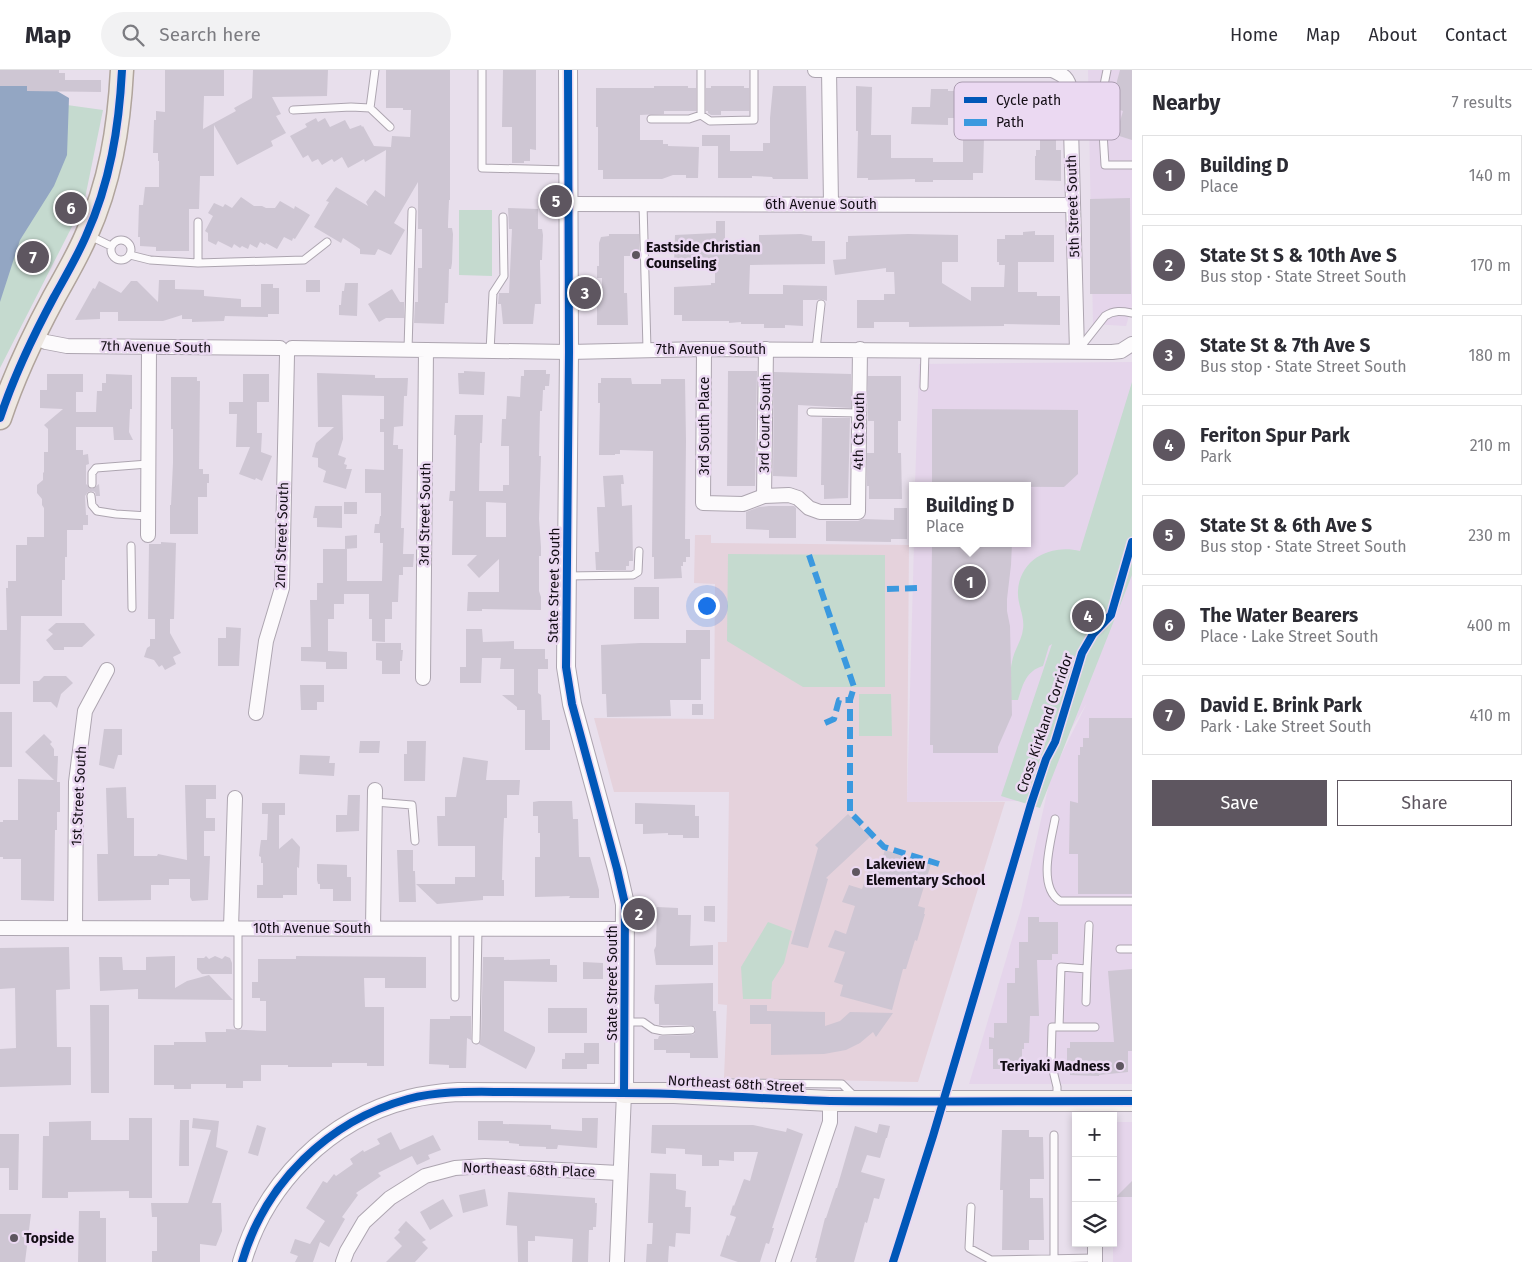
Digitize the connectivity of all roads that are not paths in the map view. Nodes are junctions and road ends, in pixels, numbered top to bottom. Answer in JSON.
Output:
{"nodes":[{"id":1,"x":122,"y":70,"type":"edge"},
{"id":2,"x":375,"y":70,"type":"edge"},
{"id":3,"x":482,"y":70,"type":"edge"},
{"id":4,"x":568,"y":70,"type":"edge"},
{"id":5,"x":701,"y":70,"type":"edge"},
{"id":6,"x":754,"y":70,"type":"edge"},
{"id":7,"x":815,"y":70,"type":"edge"},
{"id":8,"x":829,"y":70,"type":"edge"},
{"id":9,"x":1052,"y":70,"type":"edge"},
{"id":10,"x":1068,"y":82,"type":"edge"},
{"id":11,"x":370,"y":108,"type":"junction"},
{"id":12,"x":293,"y":110,"type":"dead end"},
{"id":13,"x":701,"y":115,"type":"junction"},
{"id":14,"x":651,"y":119,"type":"dead end"},
{"id":15,"x":390,"y":126,"type":"dead end"},
{"id":16,"x":1071,"y":140,"type":"edge"},
{"id":17,"x":1102,"y":140,"type":"edge"},
{"id":18,"x":1132,"y":165,"type":"edge"},
{"id":19,"x":568,"y":170,"type":"junction"},
{"id":20,"x":568,"y":204,"type":"junction"},
{"id":21,"x":643,"y":204,"type":"junction"},
{"id":22,"x":831,"y":204,"type":"junction"},
{"id":23,"x":1074,"y":205,"type":"junction"},
{"id":24,"x":412,"y":211,"type":"dead end"},
{"id":25,"x":504,"y":218,"type":"dead end"},
{"id":26,"x":198,"y":222,"type":"dead end"},
{"id":27,"x":87,"y":235,"type":"junction"},
{"id":28,"x":327,"y":242,"type":"dead end"},
{"id":29,"x":111,"y":246,"type":"junction"},
{"id":30,"x":130,"y":255,"type":"junction"},
{"id":31,"x":198,"y":263,"type":"junction"},
{"id":32,"x":821,"y":304,"type":"dead end"},
{"id":33,"x":1132,"y":313,"type":"edge"},
{"id":34,"x":34,"y":337,"type":"junction"},
{"id":35,"x":1131,"y":345,"type":"edge"},
{"id":36,"x":149,"y":346,"type":"junction"},
{"id":37,"x":647,"y":349,"type":"junction"},
{"id":38,"x":704,"y":349,"type":"junction"},
{"id":39,"x":766,"y":349,"type":"junction"},
{"id":40,"x":816,"y":349,"type":"junction"},
{"id":41,"x":860,"y":349,"type":"junction"},
{"id":42,"x":408,"y":350,"type":"junction"},
{"id":43,"x":426,"y":350,"type":"junction"},
{"id":44,"x":925,"y":350,"type":"junction"},
{"id":45,"x":286,"y":351,"type":"junction"},
{"id":46,"x":490,"y":351,"type":"junction"},
{"id":47,"x":1077,"y":351,"type":"junction"},
{"id":48,"x":569,"y":352,"type":"junction"},
{"id":49,"x":924,"y":386,"type":"dead end"},
{"id":50,"x":811,"y":412,"type":"dead end"},
{"id":51,"x":859,"y":413,"type":"junction"},
{"id":52,"x":0,"y":418,"type":"edge"},
{"id":53,"x":148,"y":464,"type":"junction"},
{"id":54,"x":92,"y":484,"type":"dead end"},
{"id":55,"x":91,"y":496,"type":"dead end"},
{"id":56,"x":764,"y":496,"type":"junction"},
{"id":57,"x":148,"y":516,"type":"junction"},
{"id":58,"x":148,"y":535,"type":"dead end"},
{"id":59,"x":131,"y":546,"type":"dead end"},
{"id":60,"x":639,"y":551,"type":"dead end"},
{"id":61,"x":567,"y":576,"type":"junction"},
{"id":62,"x":132,"y":608,"type":"dead end"},
{"id":63,"x":107,"y":670,"type":"dead end"},
{"id":64,"x":423,"y":678,"type":"dead end"},
{"id":65,"x":256,"y":713,"type":"dead end"},
{"id":66,"x":375,"y":796,"type":"joint"},
{"id":67,"x":235,"y":798,"type":"dead end"},
{"id":68,"x":1055,"y":819,"type":"dead end"},
{"id":69,"x":415,"y":841,"type":"dead end"},
{"id":70,"x":1132,"y":901,"type":"edge"},
{"id":71,"x":1089,"y":925,"type":"dead end"},
{"id":72,"x":0,"y":928,"type":"edge"},
{"id":73,"x":75,"y":928,"type":"junction"},
{"id":74,"x":235,"y":928,"type":"junction"},
{"id":75,"x":373,"y":928,"type":"junction"},
{"id":76,"x":455,"y":928,"type":"junction"},
{"id":77,"x":478,"y":928,"type":"junction"},
{"id":78,"x":624,"y":929,"type":"junction"},
{"id":79,"x":1120,"y":949,"type":"dead end"},
{"id":80,"x":1132,"y":949,"type":"edge"},
{"id":81,"x":1087,"y":969,"type":"junction"},
{"id":82,"x":455,"y":997,"type":"dead end"},
{"id":83,"x":1086,"y":1002,"type":"dead end"},
{"id":84,"x":625,"y":1022,"type":"junction"},
{"id":85,"x":238,"y":1025,"type":"dead end"},
{"id":86,"x":1059,"y":1027,"type":"junction"},
{"id":87,"x":1095,"y":1027,"type":"dead end"},
{"id":88,"x":691,"y":1030,"type":"dead end"},
{"id":89,"x":476,"y":1040,"type":"dead end"},
{"id":90,"x":624,"y":1093,"type":"junction"},
{"id":91,"x":699,"y":1094,"type":"junction"},
{"id":92,"x":830,"y":1100,"type":"junction"},
{"id":93,"x":859,"y":1100,"type":"junction"},
{"id":94,"x":1057,"y":1100,"type":"junction"},
{"id":95,"x":1132,"y":1101,"type":"edge"},
{"id":96,"x":1097,"y":1108,"type":"edge"},
{"id":97,"x":1054,"y":1135,"type":"dead end"},
{"id":98,"x":620,"y":1173,"type":"junction"},
{"id":99,"x":971,"y":1207,"type":"dead end"},
{"id":100,"x":1095,"y":1247,"type":"edge"},
{"id":101,"x":1054,"y":1259,"type":"junction"},
{"id":102,"x":1095,"y":1260,"type":"edge"},
{"id":103,"x":242,"y":1262,"type":"edge"},
{"id":104,"x":343,"y":1262,"type":"edge"},
{"id":105,"x":616,"y":1262,"type":"edge"},
{"id":106,"x":783,"y":1262,"type":"edge"}],
"edges":[{"from":1,"to":27,"type":"main road"},
{"from":2,"to":11,"type":"lane"},
{"from":3,"to":19,"type":"lane"},
{"from":4,"to":19,"type":"street","name":"State Street South"},
{"from":5,"to":13,"type":"lane"},
{"from":6,"to":13,"type":"lane"},
{"from":7,"to":8,"type":"street"},
{"from":8,"to":9,"type":"street"},
{"from":8,"to":22,"type":"street"},
{"from":9,"to":10,"type":"street","name":"5th Street South"},
{"from":11,"to":12,"type":"lane"},
{"from":11,"to":15,"type":"lane"},
{"from":13,"to":14,"type":"lane"},
{"from":16,"to":23,"type":"street","name":"5th Street South"},
{"from":17,"to":18,"type":"lane"},
{"from":19,"to":20,"type":"street","name":"State Street South"},
{"from":20,"to":21,"type":"street","name":"6th Avenue South"},
{"from":20,"to":48,"type":"street","name":"State Street South"},
{"from":21,"to":22,"type":"street","name":"6th Avenue South"},
{"from":21,"to":37,"type":"lane"},
{"from":22,"to":23,"type":"street","name":"6th Avenue South"},
{"from":23,"to":47,"type":"street","name":"5th Street South"},
{"from":24,"to":42,"type":"lane"},
{"from":25,"to":46,"type":"lane"},
{"from":26,"to":31,"type":"lane"},
{"from":27,"to":29,"type":"lane"},
{"from":27,"to":34,"type":"main road"},
{"from":28,"to":31,"type":"lane"},
{"from":29,"to":30,"type":"lane"},
{"from":29,"to":30,"type":"lane"},
{"from":30,"to":31,"type":"lane"},
{"from":32,"to":40,"type":"lane"},
{"from":33,"to":47,"type":"lane"},
{"from":34,"to":36,"type":"street","name":"7th Avenue South"},
{"from":34,"to":52,"type":"main road"},
{"from":35,"to":47,"type":"street","name":"7th Avenue South"},
{"from":36,"to":45,"type":"street","name":"7th Avenue South"},
{"from":36,"to":53,"type":"street"},
{"from":37,"to":38,"type":"street","name":"7th Avenue South"},
{"from":37,"to":48,"type":"street","name":"7th Avenue South"},
{"from":38,"to":39,"type":"street","name":"7th Avenue South"},
{"from":38,"to":56,"type":"street","name":"3rd South Place"},
{"from":39,"to":40,"type":"street","name":"7th Avenue South"},
{"from":39,"to":56,"type":"street","name":"3rd Court South"},
{"from":40,"to":41,"type":"street","name":"7th Avenue South"},
{"from":41,"to":44,"type":"street","name":"7th Avenue South"},
{"from":41,"to":51,"type":"street","name":"4th Ct South"},
{"from":42,"to":43,"type":"street","name":"7th Avenue South"},
{"from":42,"to":45,"type":"street","name":"7th Avenue South"},
{"from":43,"to":46,"type":"street","name":"7th Avenue South"},
{"from":43,"to":64,"type":"street","name":"3rd Street South"},
{"from":44,"to":47,"type":"street","name":"7th Avenue South"},
{"from":44,"to":49,"type":"lane"},
{"from":45,"to":65,"type":"street","name":"2nd Street South"},
{"from":46,"to":48,"type":"street","name":"7th Avenue South"},
{"from":48,"to":61,"type":"street","name":"State Street South"},
{"from":50,"to":51,"type":"lane"},
{"from":51,"to":56,"type":"street","name":"4th Ct South"},
{"from":53,"to":54,"type":"lane"},
{"from":53,"to":57,"type":"street"},
{"from":55,"to":57,"type":"lane"},
{"from":57,"to":58,"type":"street"},
{"from":59,"to":62,"type":"lane"},
{"from":60,"to":61,"type":"lane"},
{"from":61,"to":78,"type":"street","name":"State Street South"},
{"from":63,"to":73,"type":"street","name":"1st Street South"},
{"from":66,"to":69,"type":"lane"},
{"from":66,"to":75,"type":"street"},
{"from":67,"to":74,"type":"street"},
{"from":68,"to":70,"type":"lane"},
{"from":71,"to":81,"type":"lane"},
{"from":72,"to":73,"type":"street","name":"10th Avenue South"},
{"from":73,"to":74,"type":"street","name":"10th Avenue South"},
{"from":74,"to":75,"type":"street","name":"10th Avenue South"},
{"from":74,"to":85,"type":"lane"},
{"from":75,"to":76,"type":"street","name":"10th Avenue South"},
{"from":76,"to":77,"type":"street","name":"10th Avenue South"},
{"from":76,"to":82,"type":"lane"},
{"from":77,"to":78,"type":"street","name":"10th Avenue South"},
{"from":77,"to":89,"type":"lane"},
{"from":78,"to":84,"type":"street","name":"State Street South"},
{"from":79,"to":80,"type":"lane"},
{"from":81,"to":83,"type":"lane"},
{"from":81,"to":86,"type":"lane"},
{"from":84,"to":88,"type":"lane"},
{"from":84,"to":90,"type":"street","name":"State Street South"},
{"from":86,"to":87,"type":"lane"},
{"from":86,"to":94,"type":"lane"},
{"from":90,"to":91,"type":"main road","name":"Northeast 68th Street"},
{"from":90,"to":98,"type":"street"},
{"from":90,"to":103,"type":"street","name":"Northeast 68th Street"},
{"from":91,"to":92,"type":"main road","name":"Northeast 68th Street"},
{"from":91,"to":93,"type":"lane"},
{"from":92,"to":93,"type":"main road","name":"Northeast 68th Street"},
{"from":92,"to":106,"type":"street"},
{"from":93,"to":94,"type":"main road","name":"Northeast 68th Street"},
{"from":94,"to":96,"type":"main road","name":"Northeast 68th Street"},
{"from":95,"to":96,"type":"main road","name":"Northeast 68th Street"},
{"from":97,"to":101,"type":"lane"},
{"from":98,"to":104,"type":"street","name":"Northeast 68th Place"},
{"from":98,"to":105,"type":"street"},
{"from":99,"to":101,"type":"lane"},
{"from":100,"to":102,"type":"street"},
{"from":101,"to":102,"type":"lane"}]}
